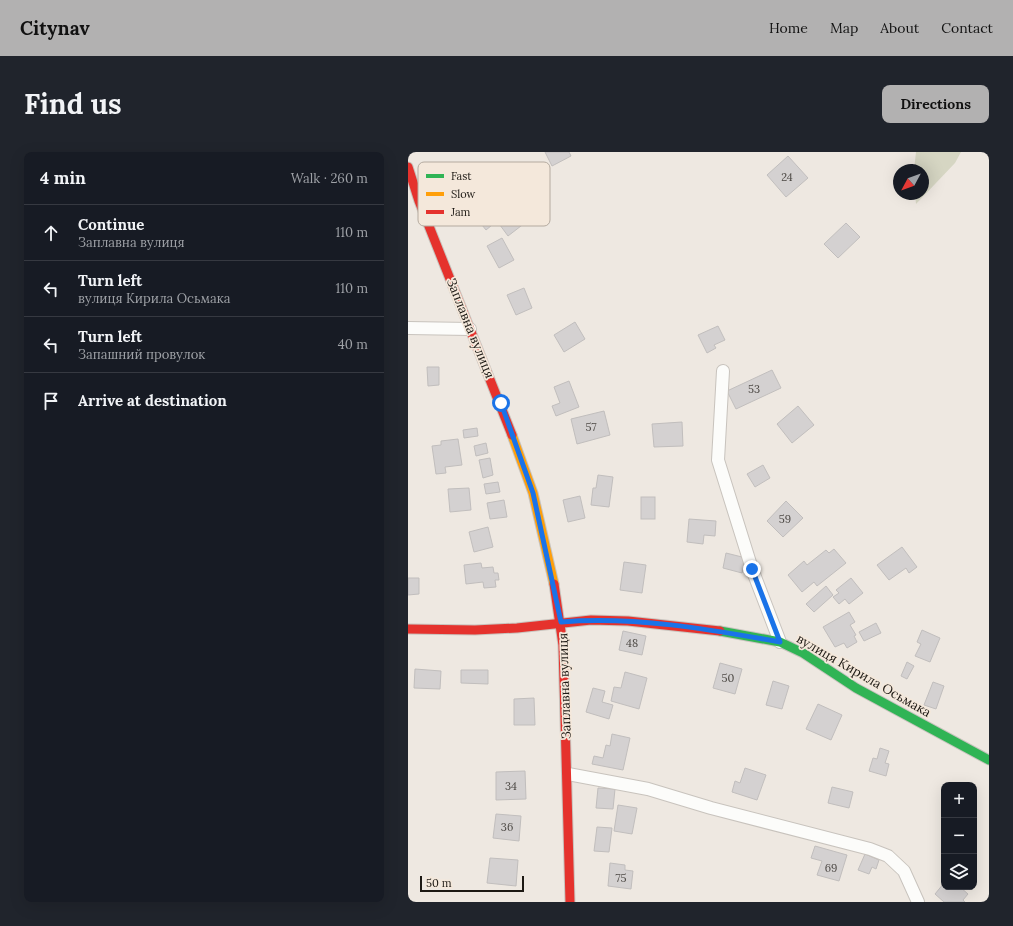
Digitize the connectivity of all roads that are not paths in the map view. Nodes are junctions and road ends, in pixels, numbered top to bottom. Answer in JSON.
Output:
{"nodes":[{"id":1,"x":408,"y":167,"type":"edge"},
{"id":2,"x":418,"y":193,"type":"edge"},
{"id":3,"x":431,"y":226,"type":"edge"},
{"id":4,"x":408,"y":328,"type":"edge"},
{"id":5,"x":470,"y":329,"type":"junction"},
{"id":6,"x":723,"y":371,"type":"dead end"},
{"id":7,"x":561,"y":622,"type":"junction"},
{"id":8,"x":408,"y":629,"type":"edge"},
{"id":9,"x":780,"y":642,"type":"junction"},
{"id":10,"x":989,"y":760,"type":"edge"},
{"id":11,"x":568,"y":774,"type":"junction"},
{"id":12,"x":570,"y":902,"type":"edge"},
{"id":13,"x":918,"y":902,"type":"edge"}],
"edges":[{"from":1,"to":2,"type":"street","name":"Заплавна вулиця"},
{"from":3,"to":5,"type":"street","name":"Заплавна вулиця"},
{"from":4,"to":5,"type":"street"},
{"from":5,"to":7,"type":"street","name":"Заплавна вулиця"},
{"from":6,"to":9,"type":"street"},
{"from":7,"to":8,"type":"street","name":"вулиця Кирила Осьмака"},
{"from":7,"to":9,"type":"street","name":"вулиця Кирила Осьмака"},
{"from":7,"to":11,"type":"street","name":"Заплавна вулиця"},
{"from":9,"to":10,"type":"street","name":"вулиця Кирила Осьмака"},
{"from":11,"to":12,"type":"street","name":"Заплавна вулиця"},
{"from":11,"to":13,"type":"street"}]}
